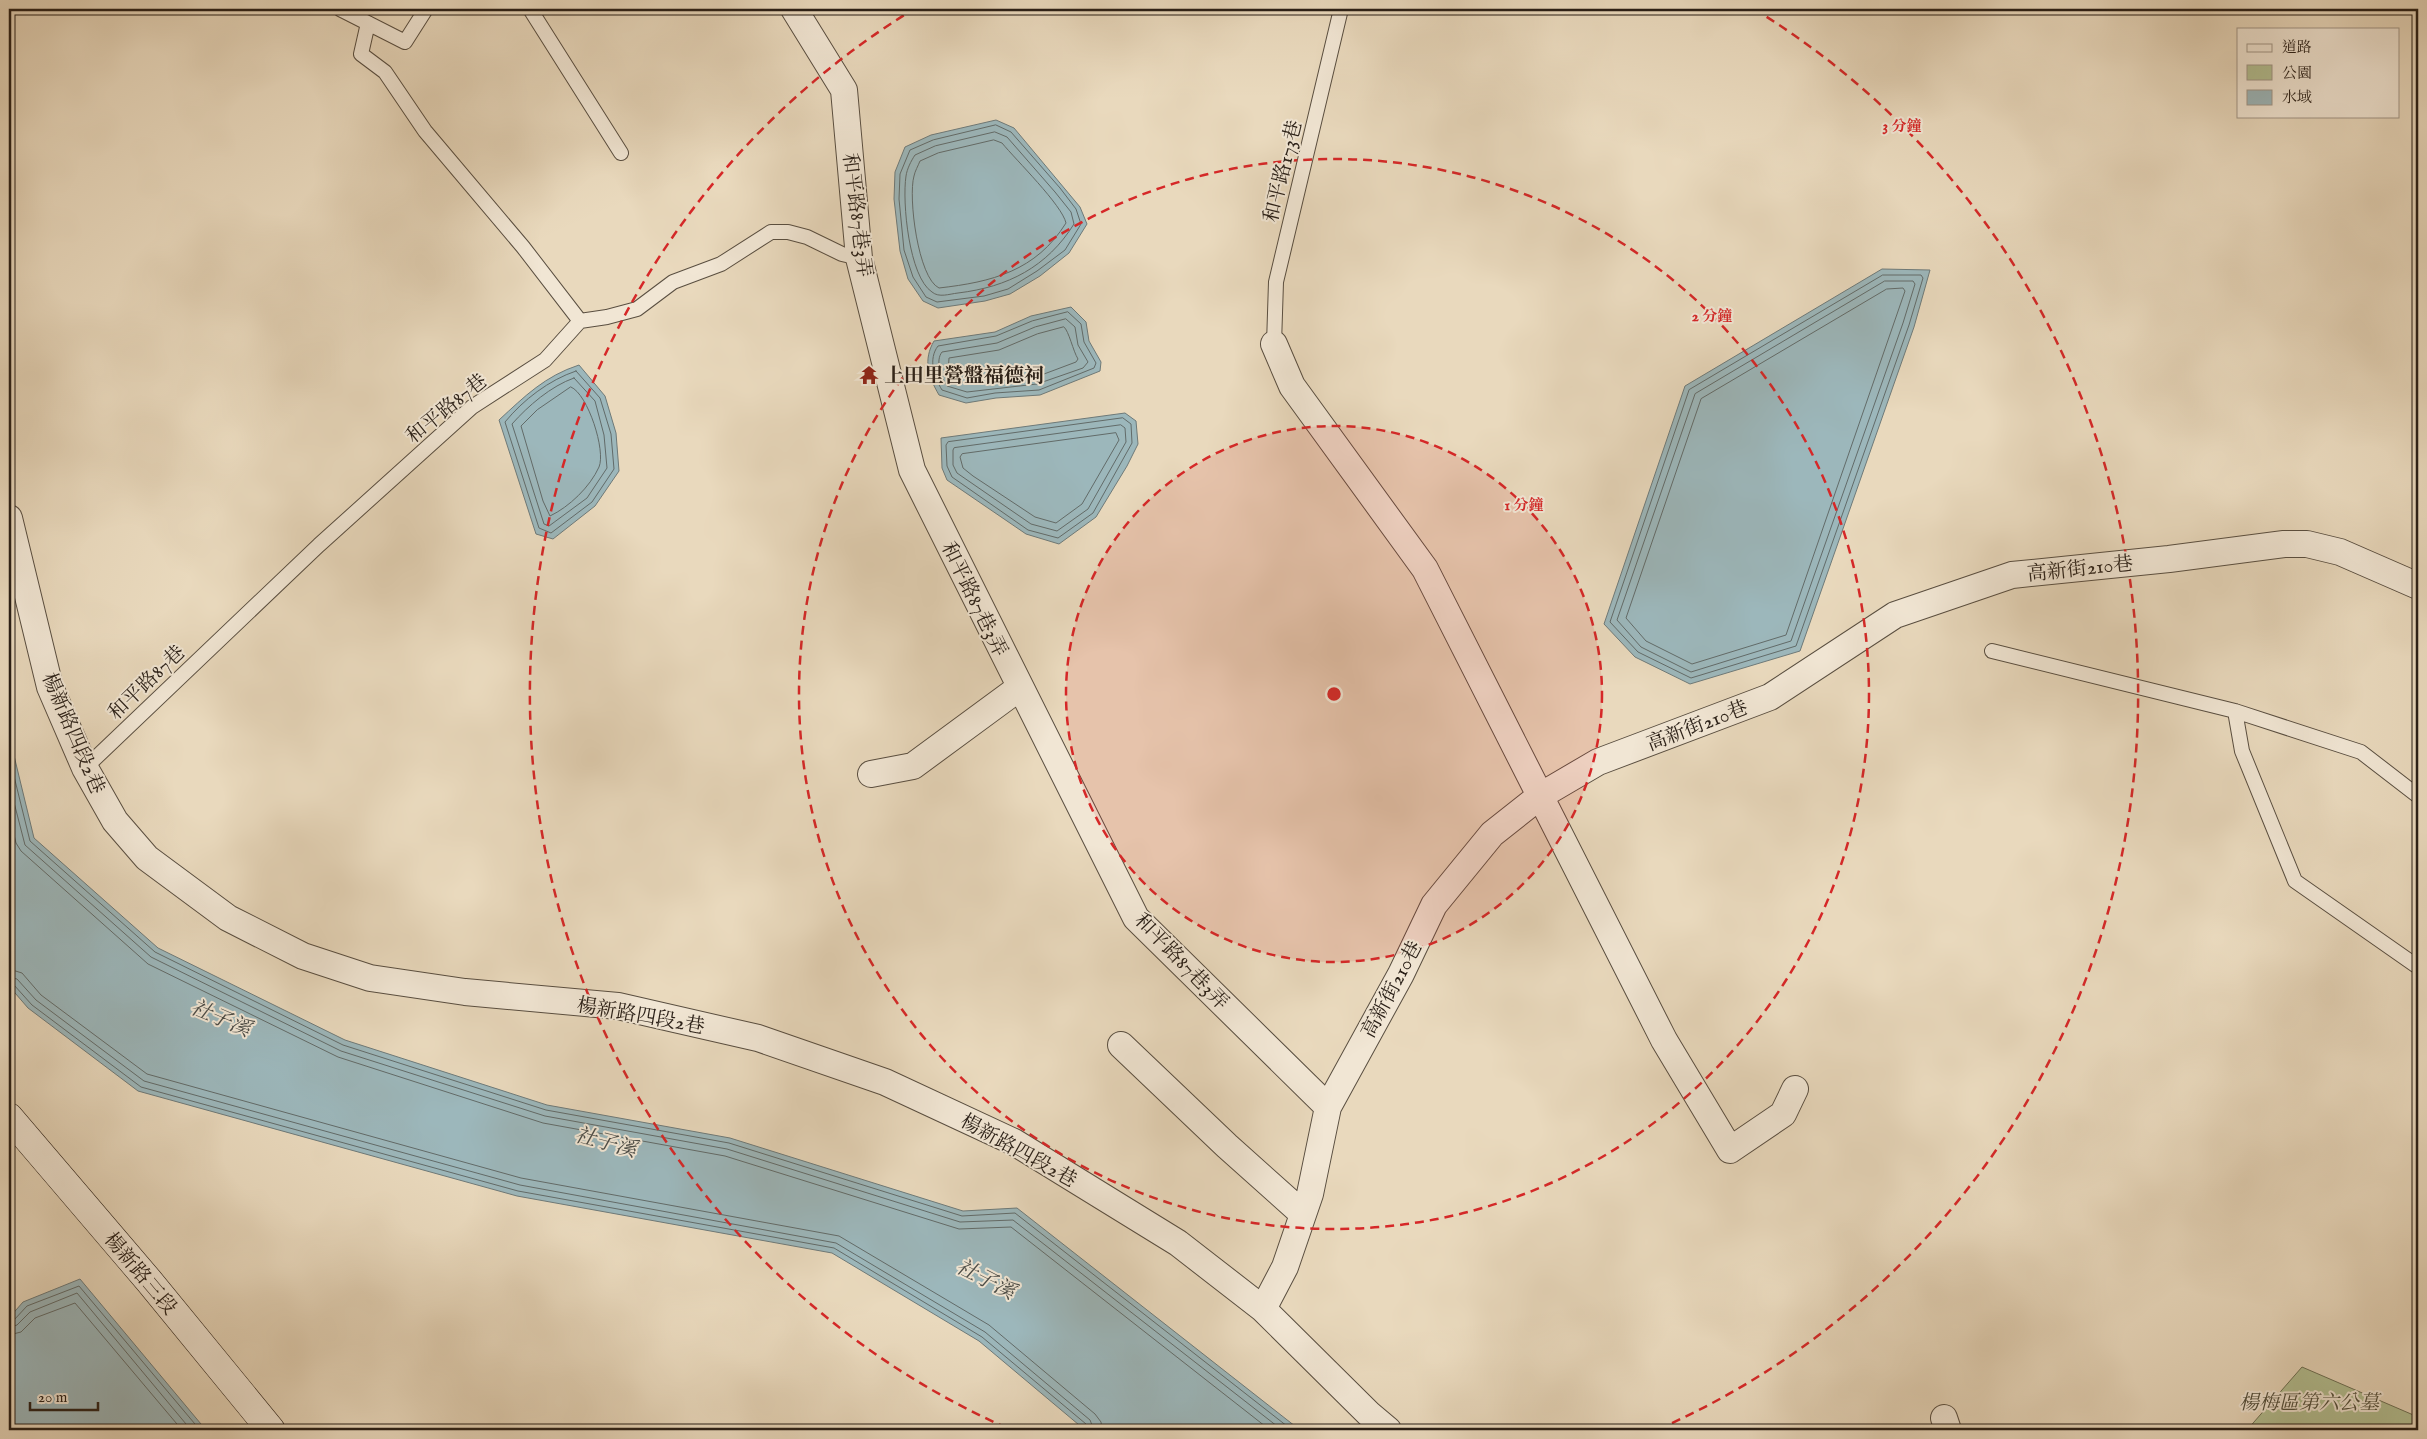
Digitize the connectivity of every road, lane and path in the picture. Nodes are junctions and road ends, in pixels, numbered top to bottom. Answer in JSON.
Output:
{"nodes":[{"id":1,"x":340,"y":9,"type":"edge"},
{"id":2,"x":426,"y":9,"type":"edge"},
{"id":3,"x":530,"y":9,"type":"edge"},
{"id":4,"x":794,"y":9,"type":"edge"},
{"id":5,"x":1341,"y":9,"type":"edge"},
{"id":6,"x":368,"y":23,"type":"junction"},
{"id":7,"x":621,"y":153,"type":"dead end"},
{"id":8,"x":859,"y":258,"type":"junction"},
{"id":9,"x":580,"y":321,"type":"junction"},
{"id":10,"x":1274,"y":344,"type":"joint"},
{"id":11,"x":9,"y":518,"type":"edge"},
{"id":12,"x":2418,"y":586,"type":"edge"},
{"id":13,"x":1992,"y":651,"type":"dead end"},
{"id":14,"x":1019,"y":688,"type":"junction"},
{"id":15,"x":2234,"y":711,"type":"junction"},
{"id":16,"x":85,"y":768,"type":"junction"},
{"id":17,"x":872,"y":774,"type":"dead end"},
{"id":18,"x":1540,"y":796,"type":"junction"},
{"id":19,"x":2418,"y":796,"type":"edge"},
{"id":20,"x":2418,"y":967,"type":"edge"},
{"id":21,"x":1121,"y":1045,"type":"dead end"},
{"id":22,"x":1796,"y":1089,"type":"dead end"},
{"id":23,"x":1328,"y":1107,"type":"junction"},
{"id":24,"x":9,"y":1118,"type":"edge"},
{"id":25,"x":1303,"y":1214,"type":"junction"},
{"id":26,"x":1263,"y":1309,"type":"junction"},
{"id":27,"x":271,"y":1430,"type":"edge"},
{"id":28,"x":1388,"y":1430,"type":"edge"}],
"edges":[{"from":1,"to":6,"type":"lane"},
{"from":2,"to":6,"type":"lane"},
{"from":3,"to":7,"type":"lane"},
{"from":4,"to":8,"type":"street","name":"和平路87巷3弄"},
{"from":5,"to":10,"type":"lane","name":"和平路173巷"},
{"from":6,"to":9,"type":"lane"},
{"from":8,"to":9,"type":"lane"},
{"from":8,"to":14,"type":"street","name":"和平路87巷3弄"},
{"from":9,"to":16,"type":"lane","name":"和平路87巷"},
{"from":10,"to":18,"type":"street"},
{"from":11,"to":16,"type":"street","name":"楊新路四段2巷"},
{"from":12,"to":18,"type":"street","name":"高新街210巷"},
{"from":13,"to":15,"type":"lane"},
{"from":14,"to":17,"type":"street"},
{"from":14,"to":23,"type":"street","name":"和平路87巷3弄"},
{"from":15,"to":19,"type":"lane"},
{"from":15,"to":20,"type":"lane"},
{"from":16,"to":26,"type":"street","name":"楊新路四段2巷"},
{"from":18,"to":22,"type":"street"},
{"from":18,"to":23,"type":"street","name":"高新街210巷"},
{"from":21,"to":25,"type":"street"},
{"from":23,"to":25,"type":"street","name":"高新街210巷"},
{"from":24,"to":27,"type":"main road","name":"楊新路三段"},
{"from":25,"to":26,"type":"street","name":"高新街210巷"},
{"from":26,"to":28,"type":"street","name":"楊新路四段2巷"}]}
